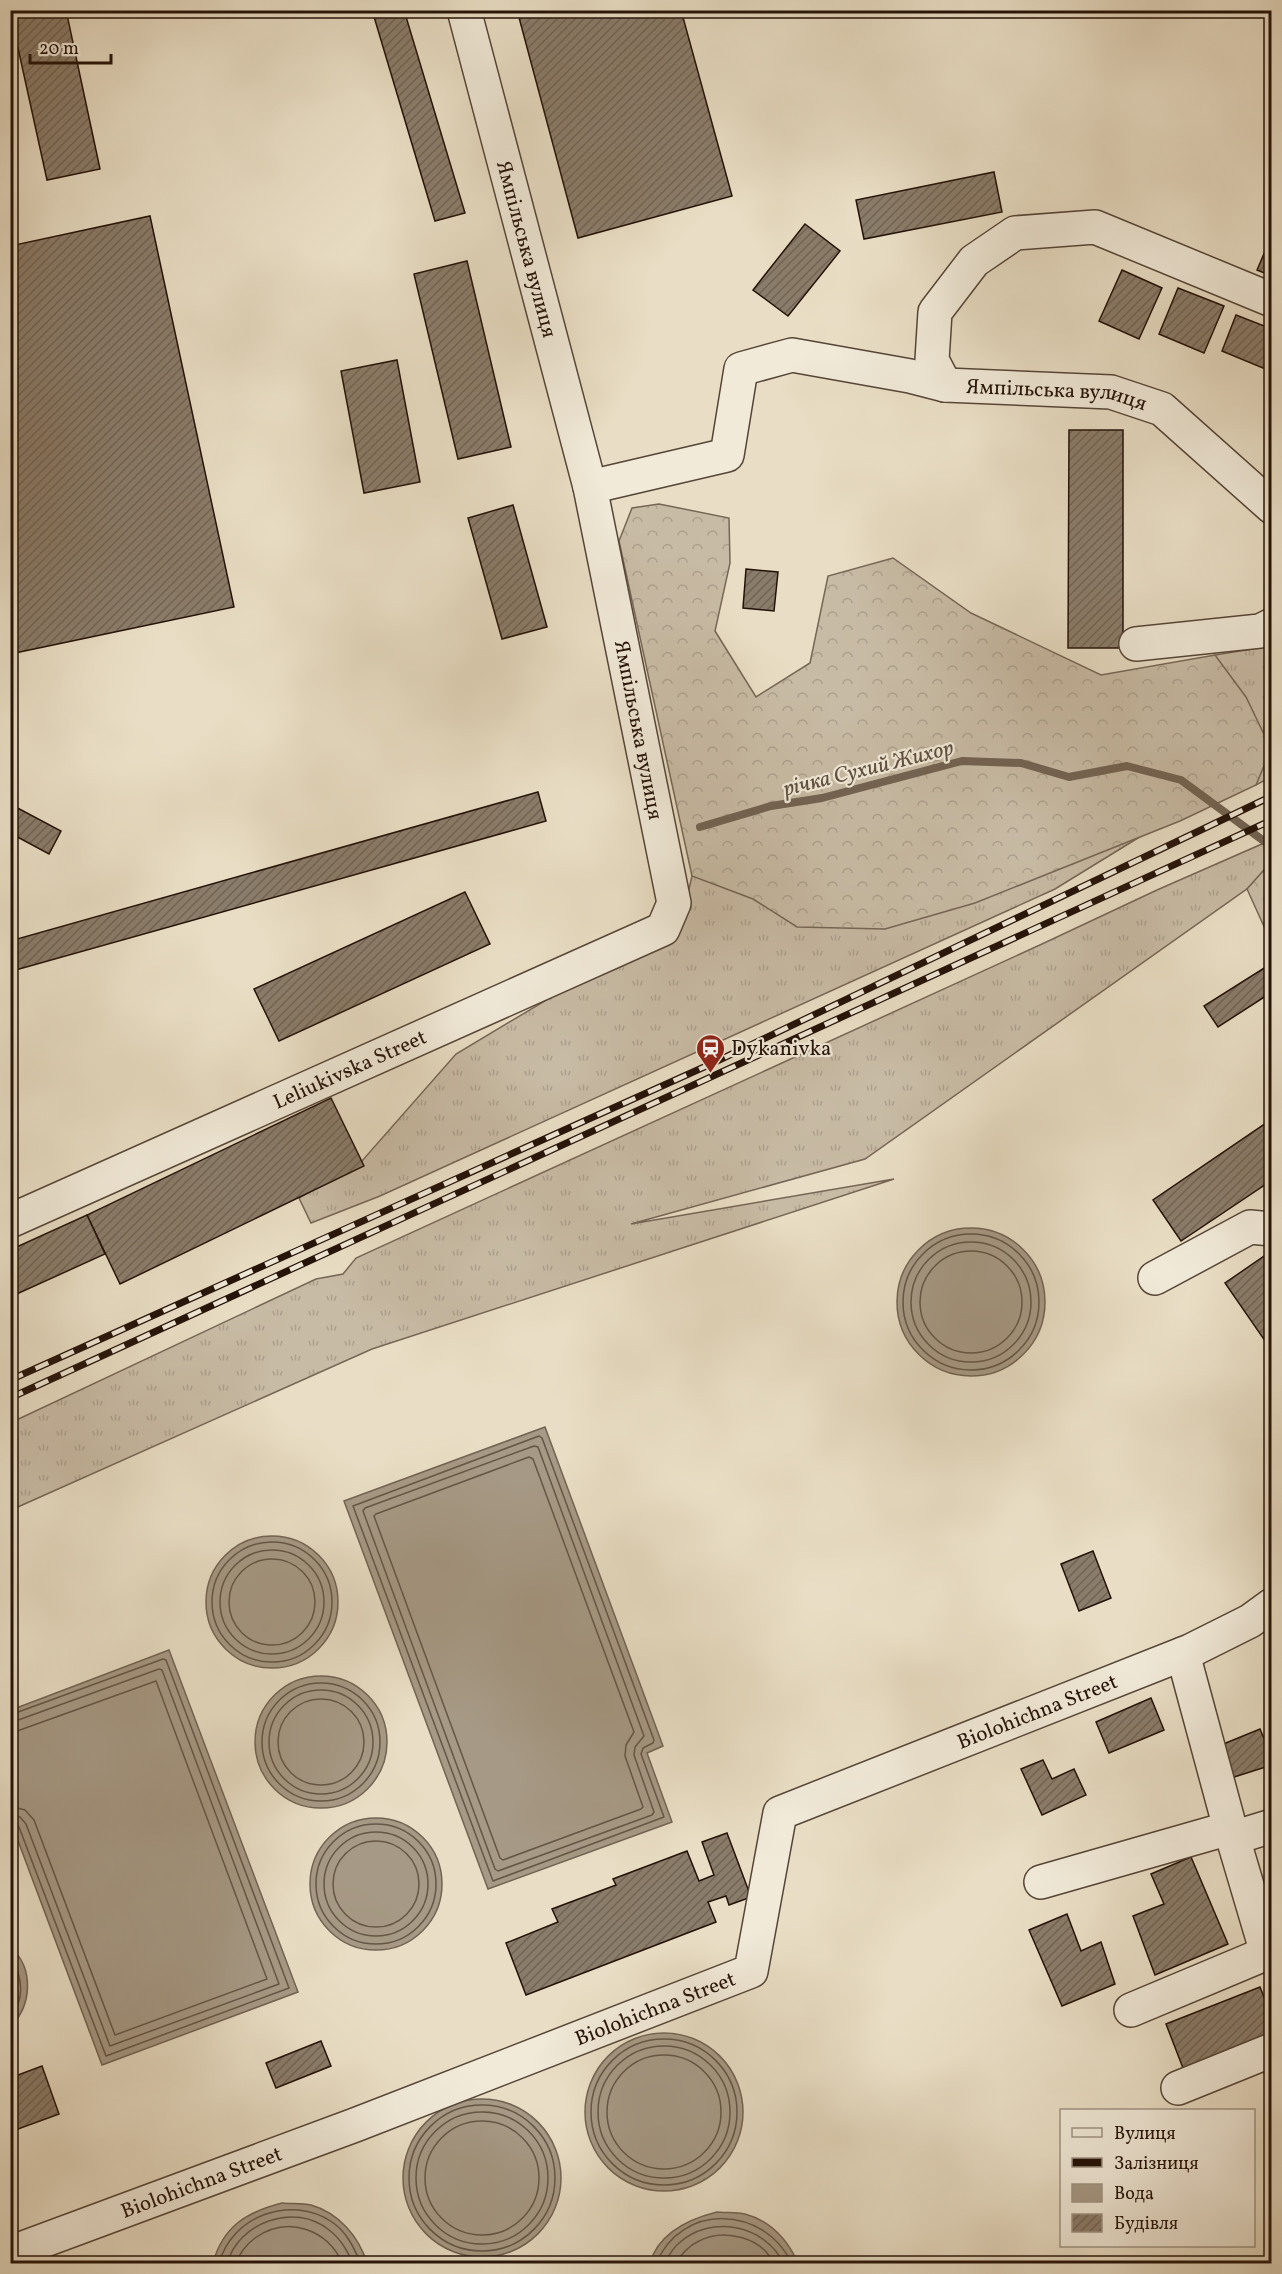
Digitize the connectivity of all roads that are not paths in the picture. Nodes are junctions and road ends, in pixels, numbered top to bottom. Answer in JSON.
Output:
{"nodes":[{"id":1,"x":464,"y":10,"type":"edge"},
{"id":2,"x":1272,"y":300,"type":"edge"},
{"id":3,"x":945,"y":385,"type":"junction"},
{"id":4,"x":590,"y":486,"type":"junction"},
{"id":5,"x":1272,"y":507,"type":"edge"},
{"id":6,"x":1272,"y":625,"type":"edge"},
{"id":7,"x":1136,"y":644,"type":"dead end"},
{"id":8,"x":674,"y":903,"type":"joint"},
{"id":9,"x":10,"y":1221,"type":"edge"},
{"id":10,"x":1272,"y":1228,"type":"edge"},
{"id":11,"x":1155,"y":1278,"type":"dead end"},
{"id":12,"x":1272,"y":1605,"type":"edge"},
{"id":13,"x":1183,"y":1654,"type":"junction"},
{"id":14,"x":1272,"y":1826,"type":"edge"},
{"id":15,"x":1232,"y":1833,"type":"junction"},
{"id":16,"x":1041,"y":1882,"type":"dead end"},
{"id":17,"x":1264,"y":1913,"type":"edge"},
{"id":18,"x":1131,"y":2010,"type":"dead end"},
{"id":19,"x":1272,"y":2050,"type":"edge"},
{"id":20,"x":1178,"y":2088,"type":"dead end"},
{"id":21,"x":10,"y":2253,"type":"edge"}],
"edges":[{"from":1,"to":4,"type":"street","name":"Ямпільська вулиця"},
{"from":2,"to":3,"type":"street","name":"Ямпільська вулиця"},
{"from":3,"to":4,"type":"street","name":"Ямпільська вулиця"},
{"from":3,"to":5,"type":"street","name":"Ямпільська вулиця"},
{"from":4,"to":8,"type":"street","name":"Ямпільська вулиця"},
{"from":6,"to":7,"type":"street"},
{"from":8,"to":9,"type":"street","name":"Leliukivska Street"},
{"from":10,"to":11,"type":"street"},
{"from":12,"to":13,"type":"street","name":"Biolohichna Street"},
{"from":13,"to":15,"type":"street"},
{"from":13,"to":21,"type":"street","name":"Biolohichna Street"},
{"from":14,"to":15,"type":"street"},
{"from":15,"to":16,"type":"street"},
{"from":15,"to":17,"type":"street"},
{"from":17,"to":18,"type":"street"},
{"from":19,"to":20,"type":"street"}]}
